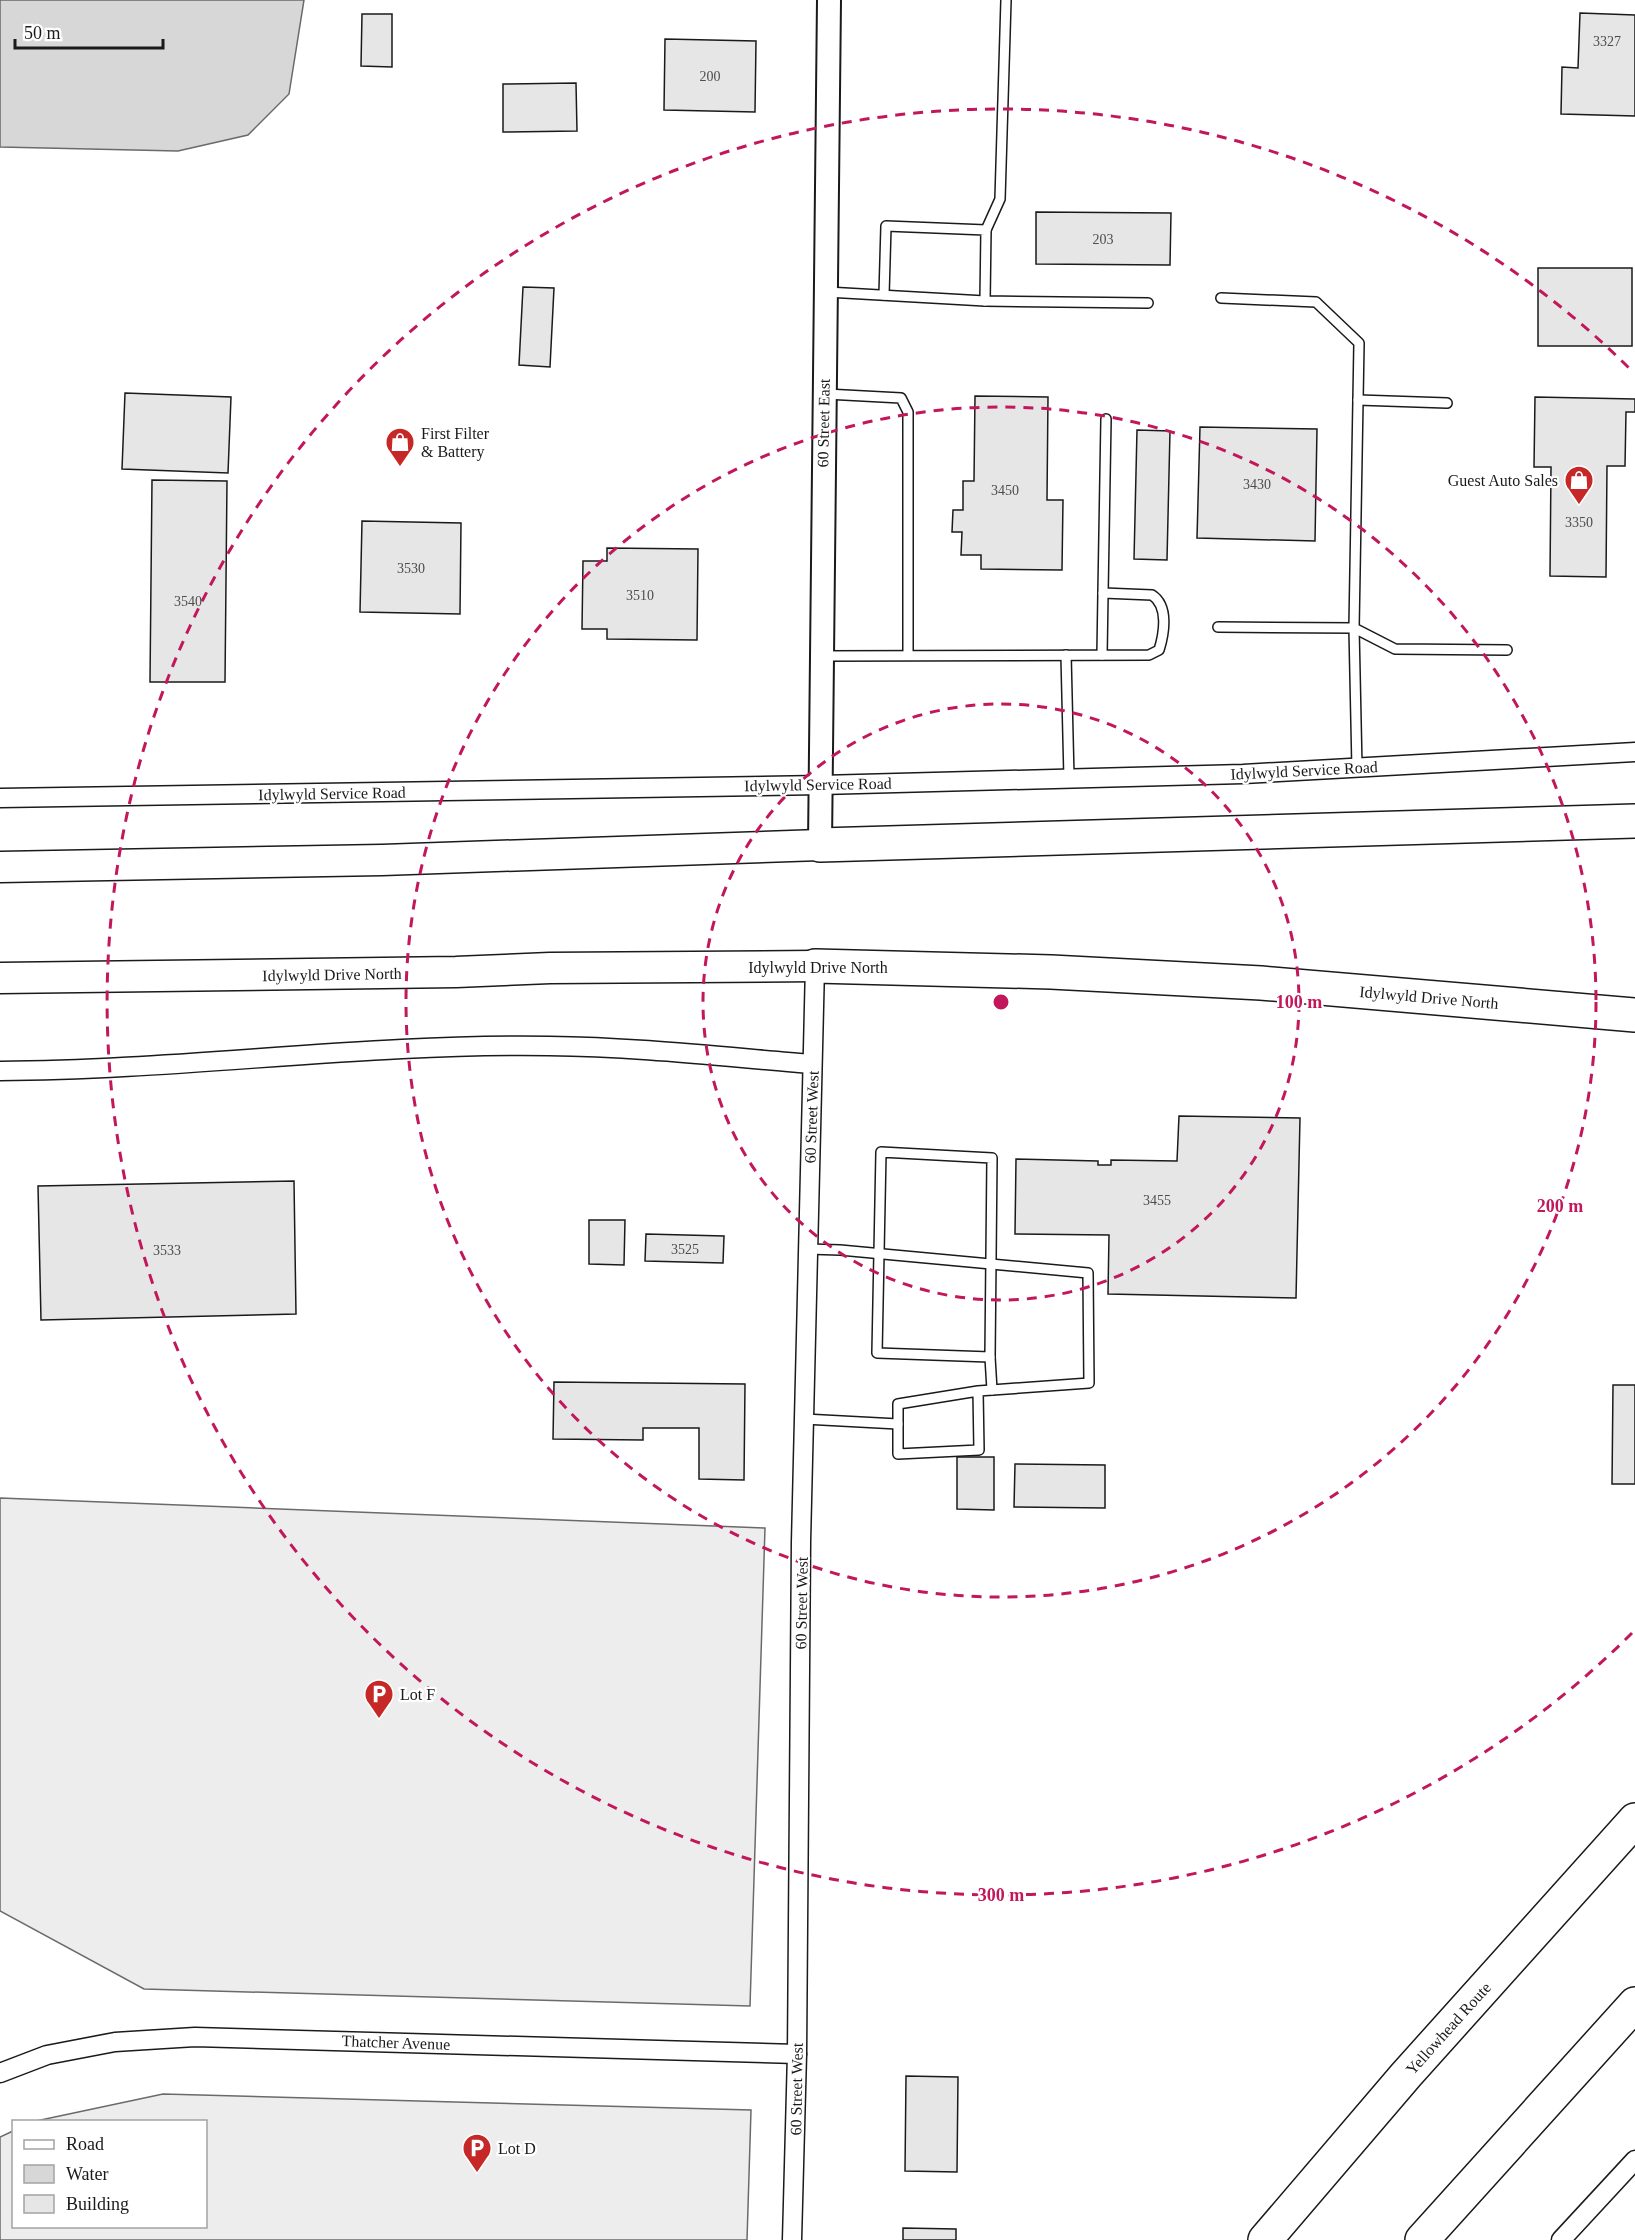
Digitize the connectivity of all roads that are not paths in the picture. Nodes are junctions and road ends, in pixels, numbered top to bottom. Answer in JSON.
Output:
{"nodes":[{"id":1,"x":829,"y":0,"type":"edge"},
{"id":2,"x":1006,"y":0,"type":"edge"},
{"id":3,"x":986,"y":230,"type":"junction"},
{"id":4,"x":825,"y":292,"type":"junction"},
{"id":5,"x":884,"y":295,"type":"junction"},
{"id":6,"x":1221,"y":298,"type":"dead end"},
{"id":7,"x":985,"y":301,"type":"junction"},
{"id":8,"x":1148,"y":303,"type":"dead end"},
{"id":9,"x":823,"y":394,"type":"junction"},
{"id":10,"x":1358,"y":400,"type":"junction"},
{"id":11,"x":1447,"y":403,"type":"dead end"},
{"id":12,"x":1106,"y":419,"type":"dead end"},
{"id":13,"x":1103,"y":593,"type":"junction"},
{"id":14,"x":1218,"y":627,"type":"dead end"},
{"id":15,"x":1354,"y":628,"type":"junction"},
{"id":16,"x":1507,"y":650,"type":"dead end"},
{"id":17,"x":1066,"y":655,"type":"junction"},
{"id":18,"x":1102,"y":655,"type":"junction"},
{"id":19,"x":821,"y":656,"type":"junction"},
{"id":20,"x":908,"y":656,"type":"junction"},
{"id":21,"x":1635,"y":752,"type":"edge"},
{"id":22,"x":1357,"y":768,"type":"junction"},
{"id":23,"x":1069,"y":778,"type":"junction"},
{"id":24,"x":821,"y":785,"type":"junction"},
{"id":25,"x":0,"y":798,"type":"edge"},
{"id":26,"x":1635,"y":821,"type":"edge"},
{"id":27,"x":820,"y":845,"type":"junction"},
{"id":28,"x":0,"y":867,"type":"edge"},
{"id":29,"x":814,"y":966,"type":"junction"},
{"id":30,"x":0,"y":980,"type":"edge"},
{"id":31,"x":1635,"y":1015,"type":"edge"},
{"id":32,"x":812,"y":1064,"type":"junction"},
{"id":33,"x":0,"y":1071,"type":"edge"},
{"id":34,"x":808,"y":1249,"type":"junction"},
{"id":35,"x":879,"y":1253,"type":"junction"},
{"id":36,"x":991,"y":1264,"type":"junction"},
{"id":37,"x":990,"y":1357,"type":"junction"},
{"id":38,"x":992,"y":1390,"type":"junction"},
{"id":39,"x":978,"y":1391,"type":"junction"},
{"id":40,"x":804,"y":1419,"type":"junction"},
{"id":41,"x":898,"y":1424,"type":"junction"},
{"id":42,"x":1635,"y":1820,"type":"edge"},
{"id":43,"x":1635,"y":2004,"type":"edge"},
{"id":44,"x":797,"y":2054,"type":"junction"},
{"id":45,"x":0,"y":2073,"type":"edge"},
{"id":46,"x":1635,"y":2160,"type":"edge"},
{"id":47,"x":792,"y":2240,"type":"edge"},
{"id":48,"x":1265,"y":2240,"type":"edge"},
{"id":49,"x":1422,"y":2240,"type":"edge"},
{"id":50,"x":1561,"y":2240,"type":"edge"}],
"edges":[{"from":1,"to":4,"type":"street","name":"60 Street East"},
{"from":2,"to":3,"type":"lane"},
{"from":3,"to":5,"type":"lane"},
{"from":3,"to":7,"type":"lane"},
{"from":4,"to":5,"type":"lane"},
{"from":4,"to":9,"type":"street","name":"60 Street East"},
{"from":5,"to":7,"type":"lane"},
{"from":6,"to":10,"type":"lane"},
{"from":7,"to":8,"type":"lane"},
{"from":9,"to":19,"type":"street","name":"60 Street East"},
{"from":9,"to":20,"type":"lane"},
{"from":10,"to":11,"type":"lane"},
{"from":10,"to":15,"type":"lane"},
{"from":12,"to":13,"type":"lane"},
{"from":13,"to":18,"type":"lane"},
{"from":13,"to":18,"type":"lane"},
{"from":14,"to":15,"type":"lane"},
{"from":15,"to":16,"type":"lane"},
{"from":15,"to":22,"type":"lane"},
{"from":17,"to":18,"type":"lane"},
{"from":17,"to":20,"type":"lane"},
{"from":17,"to":23,"type":"lane"},
{"from":19,"to":20,"type":"lane"},
{"from":19,"to":24,"type":"street","name":"60 Street East"},
{"from":21,"to":22,"type":"street","name":"Idylwyld Service Road"},
{"from":22,"to":23,"type":"street","name":"Idylwyld Service Road"},
{"from":23,"to":24,"type":"street","name":"Idylwyld Service Road"},
{"from":24,"to":25,"type":"street","name":"Idylwyld Service Road"},
{"from":24,"to":27,"type":"street","name":"60 Street East"},
{"from":26,"to":27,"type":"highway"},
{"from":27,"to":28,"type":"highway"},
{"from":29,"to":30,"type":"highway","name":"Idylwyld Drive North"},
{"from":29,"to":31,"type":"highway","name":"Idylwyld Drive North"},
{"from":29,"to":32,"type":"street","name":"60 Street West"},
{"from":32,"to":33,"type":"street"},
{"from":32,"to":34,"type":"street","name":"60 Street West"},
{"from":34,"to":35,"type":"lane"},
{"from":34,"to":40,"type":"street","name":"60 Street West"},
{"from":35,"to":36,"type":"lane"},
{"from":35,"to":36,"type":"lane"},
{"from":35,"to":37,"type":"lane"},
{"from":36,"to":37,"type":"lane"},
{"from":36,"to":38,"type":"lane"},
{"from":37,"to":38,"type":"lane"},
{"from":38,"to":39,"type":"lane"},
{"from":39,"to":41,"type":"lane"},
{"from":39,"to":41,"type":"lane"},
{"from":40,"to":41,"type":"lane"},
{"from":40,"to":44,"type":"street","name":"60 Street West"},
{"from":42,"to":48,"type":"highway","name":"Yellowhead Route"},
{"from":43,"to":49,"type":"highway"},
{"from":44,"to":45,"type":"street","name":"Thatcher Avenue"},
{"from":44,"to":47,"type":"street","name":"60 Street West"},
{"from":46,"to":50,"type":"street"}]}
